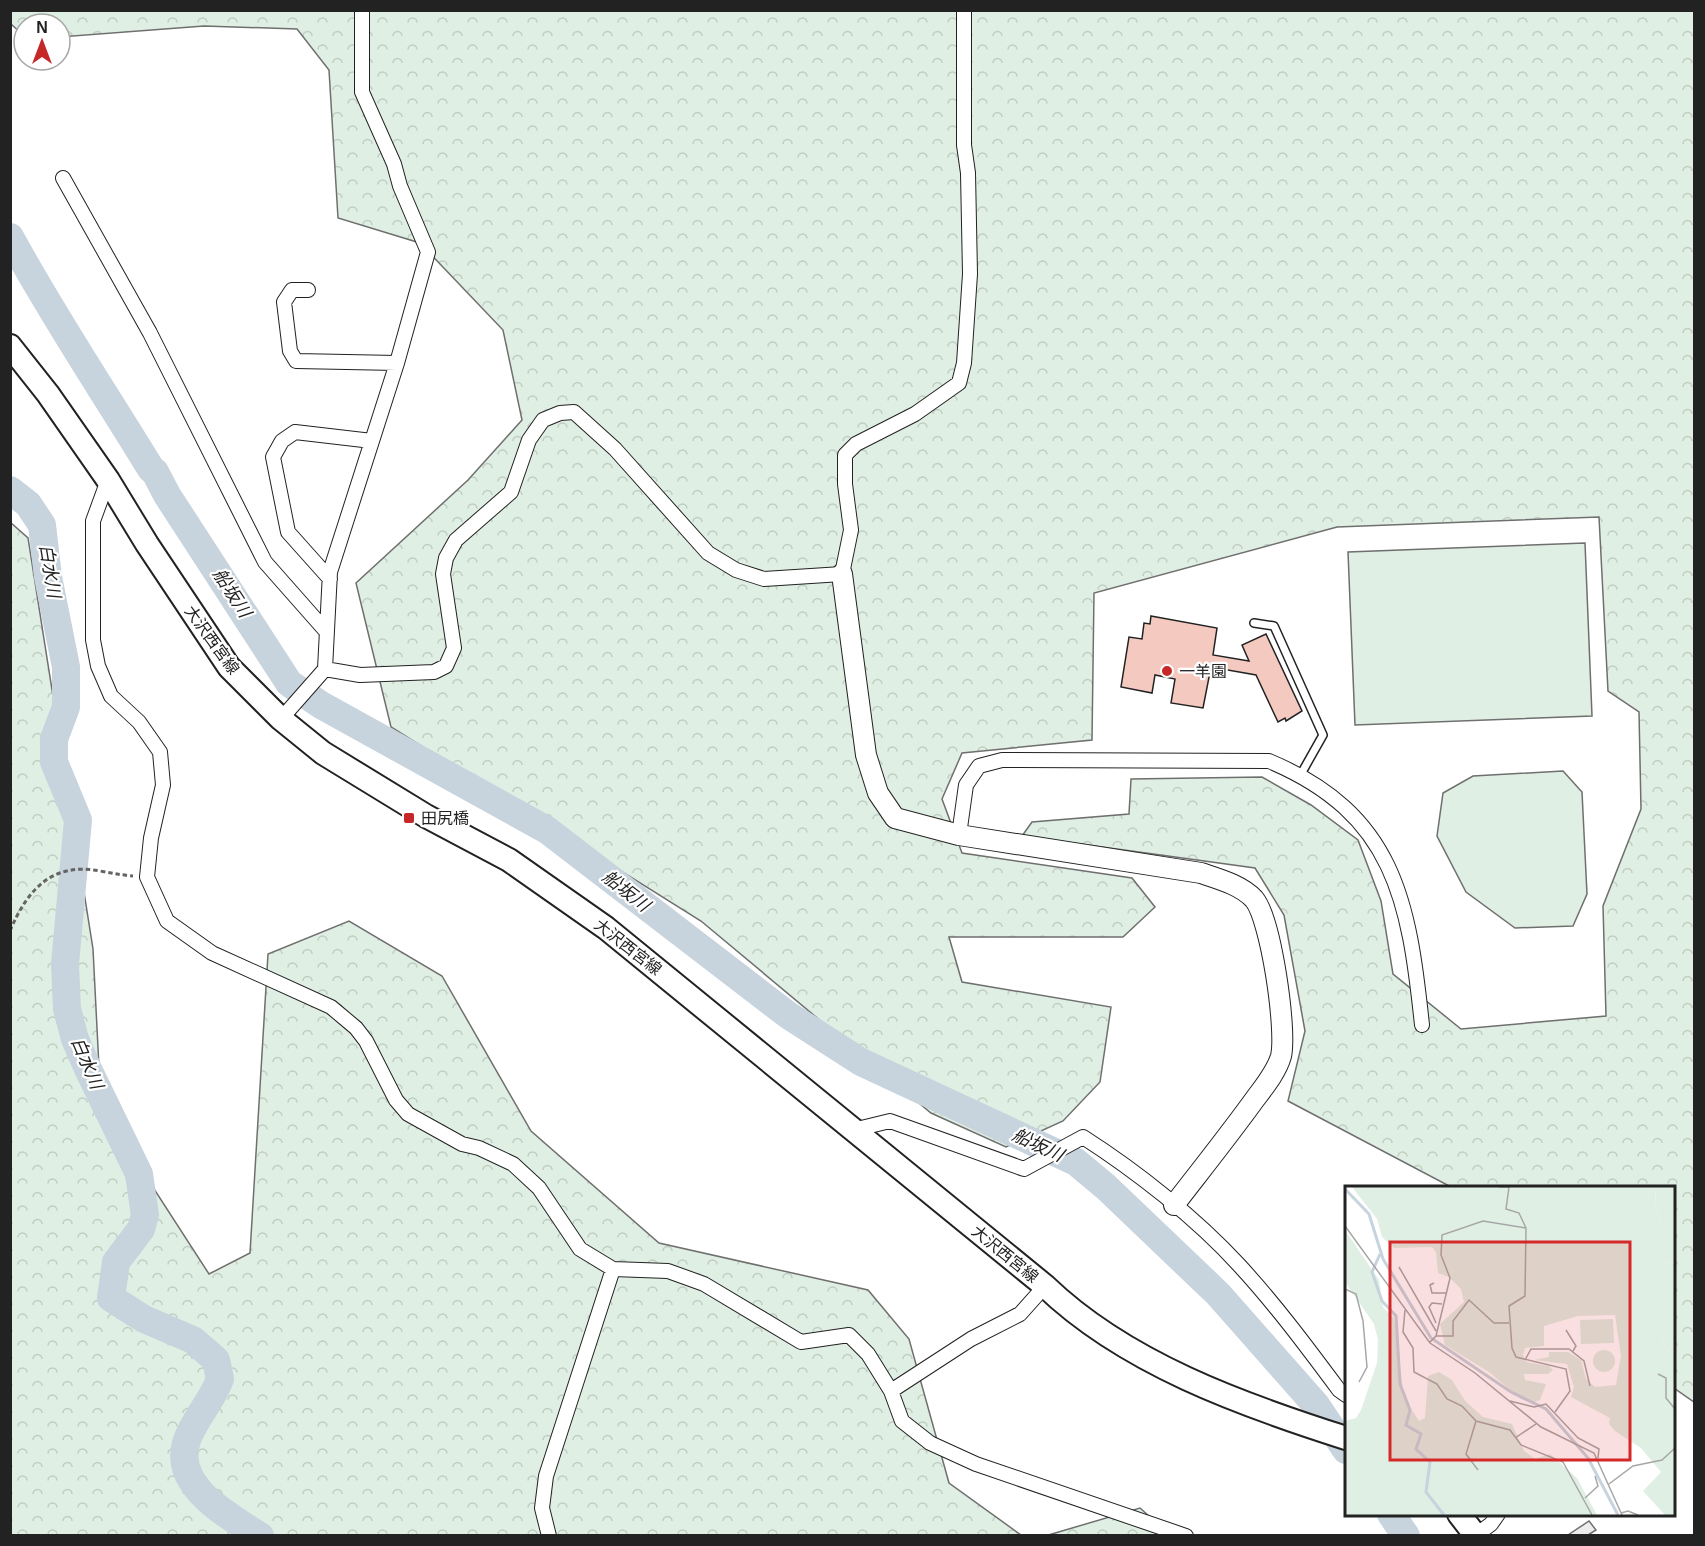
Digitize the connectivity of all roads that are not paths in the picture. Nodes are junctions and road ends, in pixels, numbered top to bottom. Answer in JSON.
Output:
{"nodes":[{"id":1,"x":362,"y":10,"type":"edge"},
{"id":2,"x":964,"y":10,"type":"edge"},
{"id":3,"x":63,"y":178,"type":"dead end"},
{"id":4,"x":308,"y":290,"type":"dead end"},
{"id":5,"x":10,"y":346,"type":"edge"},
{"id":6,"x":397,"y":363,"type":"junction"},
{"id":7,"x":372,"y":441,"type":"junction"},
{"id":8,"x":108,"y":480,"type":"junction"},
{"id":9,"x":842,"y":574,"type":"junction"},
{"id":10,"x":330,"y":579,"type":"junction"},
{"id":11,"x":1254,"y":622,"type":"dead end"},
{"id":12,"x":325,"y":630,"type":"junction"},
{"id":13,"x":321,"y":672,"type":"junction"},
{"id":14,"x":284,"y":715,"type":"junction"},
{"id":15,"x":1300,"y":774,"type":"junction"},
{"id":16,"x":959,"y":835,"type":"junction"},
{"id":17,"x":1422,"y":1024,"type":"dead end"},
{"id":18,"x":853,"y":1130,"type":"junction"},
{"id":19,"x":1174,"y":1205,"type":"junction"},
{"id":20,"x":613,"y":1269,"type":"junction"},
{"id":21,"x":1045,"y":1286,"type":"junction"},
{"id":22,"x":891,"y":1391,"type":"junction"},
{"id":23,"x":1345,"y":1394,"type":"edge"},
{"id":24,"x":1345,"y":1437,"type":"edge"},
{"id":25,"x":1460,"y":1516,"type":"edge"},
{"id":26,"x":1497,"y":1516,"type":"edge"},
{"id":27,"x":549,"y":1536,"type":"edge"},
{"id":28,"x":1186,"y":1536,"type":"edge"},
{"id":29,"x":1476,"y":1536,"type":"edge"}],
"edges":[{"from":1,"to":6,"type":"street"},
{"from":2,"to":9,"type":"street"},
{"from":3,"to":12,"type":"street"},
{"from":4,"to":6,"type":"street"},
{"from":5,"to":8,"type":"main road","name":"大沢西宮線"},
{"from":6,"to":7,"type":"street"},
{"from":7,"to":10,"type":"street"},
{"from":7,"to":10,"type":"street"},
{"from":8,"to":14,"type":"main road","name":"大沢西宮線"},
{"from":8,"to":20,"type":"street"},
{"from":9,"to":13,"type":"street"},
{"from":9,"to":16,"type":"street"},
{"from":10,"to":12,"type":"street"},
{"from":11,"to":15,"type":"lane"},
{"from":12,"to":13,"type":"street"},
{"from":13,"to":14,"type":"street"},
{"from":14,"to":18,"type":"main road","name":"大沢西宮線"},
{"from":15,"to":16,"type":"street"},
{"from":15,"to":17,"type":"street"},
{"from":16,"to":19,"type":"street"},
{"from":18,"to":19,"type":"street"},
{"from":18,"to":21,"type":"main road","name":"大沢西宮線"},
{"from":19,"to":23,"type":"street"},
{"from":20,"to":22,"type":"street"},
{"from":20,"to":27,"type":"street"},
{"from":21,"to":22,"type":"street"},
{"from":21,"to":24,"type":"main road","name":"大沢西宮線"},
{"from":22,"to":28,"type":"street"},
{"from":25,"to":29,"type":"main road"},
{"from":26,"to":29,"type":"street"}]}
